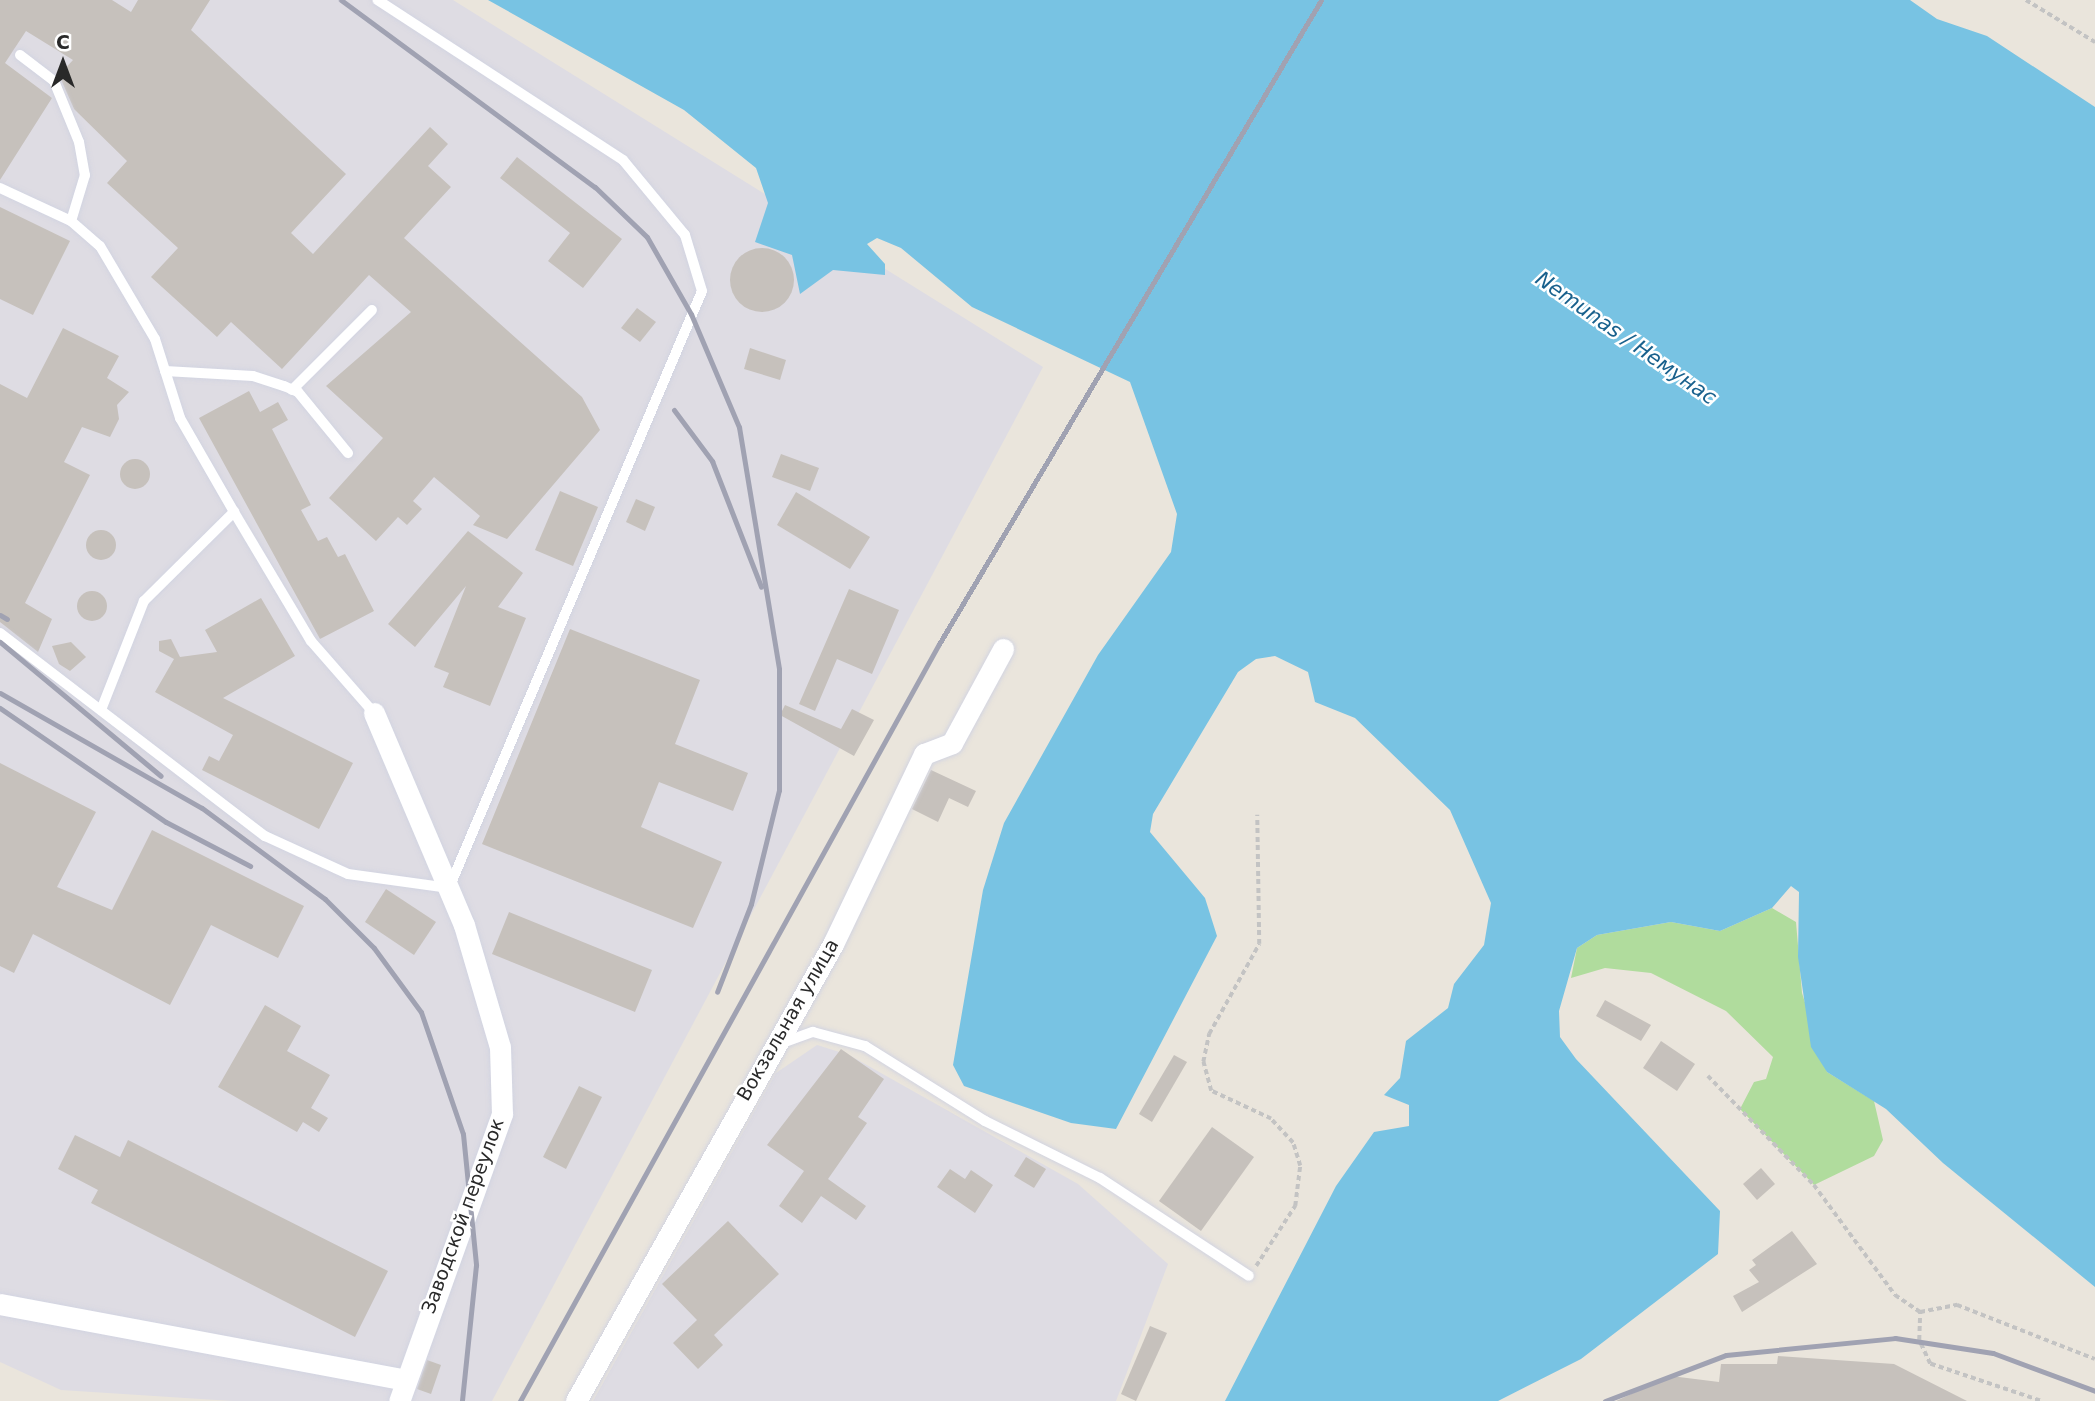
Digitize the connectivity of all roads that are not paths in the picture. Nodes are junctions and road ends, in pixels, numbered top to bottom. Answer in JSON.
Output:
{"nodes":[{"id":1,"x":378,"y":0,"type":"edge"},
{"id":2,"x":20,"y":55,"type":"dead end"},
{"id":3,"x":0,"y":188,"type":"edge"},
{"id":4,"x":71,"y":221,"type":"junction"},
{"id":5,"x":372,"y":310,"type":"dead end"},
{"id":6,"x":165,"y":371,"type":"junction"},
{"id":7,"x":292,"y":390,"type":"junction"},
{"id":8,"x":348,"y":453,"type":"dead end"},
{"id":9,"x":234,"y":512,"type":"junction"},
{"id":10,"x":0,"y":633,"type":"edge"},
{"id":11,"x":1003,"y":649,"type":"dead end"},
{"id":12,"x":102,"y":710,"type":"junction"},
{"id":13,"x":374,"y":713,"type":"joint"},
{"id":14,"x":449,"y":888,"type":"junction"},
{"id":15,"x":768,"y":1052,"type":"junction"},
{"id":16,"x":1249,"y":1276,"type":"road end"},
{"id":17,"x":0,"y":1304,"type":"edge"},
{"id":18,"x":402,"y":1379,"type":"junction"},
{"id":19,"x":399,"y":1401,"type":"edge"},
{"id":20,"x":576,"y":1401,"type":"edge"}],
"edges":[{"from":1,"to":14,"type":"lane"},
{"from":2,"to":4,"type":"lane"},
{"from":3,"to":4,"type":"lane"},
{"from":4,"to":6,"type":"lane"},
{"from":5,"to":7,"type":"lane"},
{"from":6,"to":7,"type":"lane"},
{"from":6,"to":9,"type":"lane"},
{"from":7,"to":8,"type":"lane"},
{"from":9,"to":12,"type":"lane"},
{"from":9,"to":13,"type":"lane"},
{"from":10,"to":12,"type":"lane"},
{"from":11,"to":15,"type":"street","name":"Вокзальная улица"},
{"from":12,"to":14,"type":"lane"},
{"from":13,"to":14,"type":"street","name":"Заводской переулок"},
{"from":14,"to":18,"type":"street","name":"Заводской переулок"},
{"from":15,"to":16,"type":"lane"},
{"from":15,"to":20,"type":"street","name":"Вокзальная улица"},
{"from":17,"to":18,"type":"street"},
{"from":18,"to":19,"type":"street","name":"Заводской переулок"}]}
